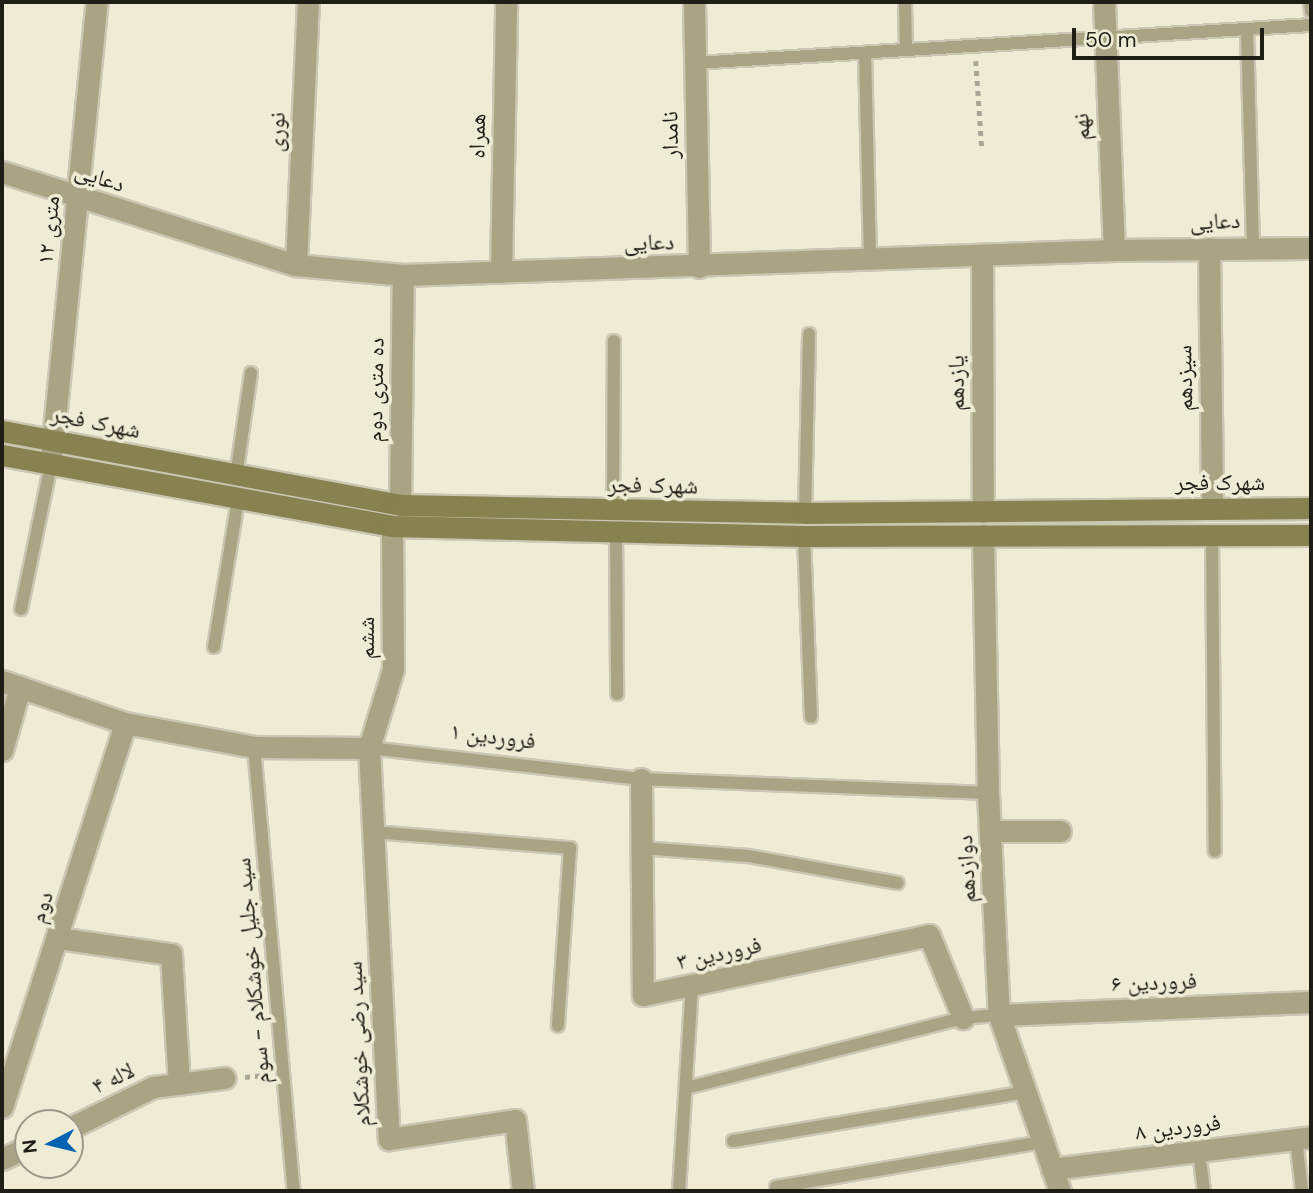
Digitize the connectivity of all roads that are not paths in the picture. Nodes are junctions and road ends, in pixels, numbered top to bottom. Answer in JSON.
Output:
{"nodes":[{"id":1,"x":97,"y":2,"type":"edge"},
{"id":2,"x":308,"y":2,"type":"edge"},
{"id":3,"x":506,"y":2,"type":"edge"},
{"id":4,"x":694,"y":2,"type":"edge"},
{"id":5,"x":905,"y":2,"type":"edge"},
{"id":6,"x":1104,"y":2,"type":"edge"},
{"id":7,"x":1310,"y":2,"type":"edge"},
{"id":8,"x":1311,"y":11,"type":"edge"},
{"id":9,"x":1311,"y":25,"type":"edge"},
{"id":10,"x":1247,"y":31,"type":"junction"},
{"id":11,"x":1102,"y":39,"type":"junction"},
{"id":12,"x":906,"y":50,"type":"junction"},
{"id":13,"x":865,"y":53,"type":"junction"},
{"id":14,"x":695,"y":63,"type":"junction"},
{"id":15,"x":2,"y":173,"type":"edge"},
{"id":16,"x":78,"y":198,"type":"junction"},
{"id":17,"x":1253,"y":246,"type":"junction"},
{"id":18,"x":1209,"y":248,"type":"junction"},
{"id":19,"x":1311,"y":248,"type":"edge"},
{"id":20,"x":1114,"y":250,"type":"junction"},
{"id":21,"x":982,"y":255,"type":"junction"},
{"id":22,"x":870,"y":262,"type":"junction"},
{"id":23,"x":296,"y":265,"type":"junction"},
{"id":24,"x":699,"y":267,"type":"junction"},
{"id":25,"x":501,"y":272,"type":"junction"},
{"id":26,"x":403,"y":275,"type":"junction"},
{"id":27,"x":809,"y":334,"type":"dead end"},
{"id":28,"x":614,"y":341,"type":"dead end"},
{"id":29,"x":251,"y":373,"type":"dead end"},
{"id":30,"x":2,"y":431,"type":"edge"},
{"id":31,"x":53,"y":441,"type":"junction"},
{"id":32,"x":2,"y":455,"type":"edge"},
{"id":33,"x":51,"y":464,"type":"junction"},
{"id":34,"x":236,"y":476,"type":"junction"},
{"id":35,"x":239,"y":500,"type":"junction"},
{"id":36,"x":400,"y":505,"type":"junction"},
{"id":37,"x":1212,"y":508,"type":"junction"},
{"id":38,"x":1311,"y":508,"type":"edge"},
{"id":39,"x":983,"y":512,"type":"junction"},
{"id":40,"x":805,"y":513,"type":"junction"},
{"id":41,"x":615,"y":521,"type":"junction"},
{"id":42,"x":392,"y":526,"type":"junction"},
{"id":43,"x":983,"y":534,"type":"junction"},
{"id":44,"x":1212,"y":535,"type":"junction"},
{"id":45,"x":1311,"y":535,"type":"edge"},
{"id":46,"x":804,"y":536,"type":"junction"},
{"id":47,"x":21,"y":609,"type":"dead end"},
{"id":48,"x":214,"y":647,"type":"dead end"},
{"id":49,"x":11,"y":684,"type":"edge"},
{"id":50,"x":617,"y":694,"type":"dead end"},
{"id":51,"x":811,"y":717,"type":"dead end"},
{"id":52,"x":125,"y":723,"type":"junction"},
{"id":53,"x":254,"y":747,"type":"junction"},
{"id":54,"x":369,"y":748,"type":"junction"},
{"id":55,"x":2,"y":750,"type":"edge"},
{"id":56,"x":641,"y":779,"type":"junction"},
{"id":57,"x":988,"y":793,"type":"junction"},
{"id":58,"x":990,"y":831,"type":"junction"},
{"id":59,"x":1060,"y":831,"type":"dead end"},
{"id":60,"x":374,"y":832,"type":"junction"},
{"id":61,"x":642,"y":848,"type":"junction"},
{"id":62,"x":1215,"y":851,"type":"dead end"},
{"id":63,"x":898,"y":883,"type":"dead end"},
{"id":64,"x":58,"y":938,"type":"junction"},
{"id":65,"x":692,"y":986,"type":"junction"},
{"id":66,"x":1311,"y":1002,"type":"edge"},
{"id":67,"x":999,"y":1015,"type":"junction"},
{"id":68,"x":963,"y":1018,"type":"junction"},
{"id":69,"x":558,"y":1026,"type":"dead end"},
{"id":70,"x":224,"y":1078,"type":"road end"},
{"id":71,"x":179,"y":1084,"type":"junction"},
{"id":72,"x":686,"y":1088,"type":"junction"},
{"id":73,"x":1025,"y":1092,"type":"junction"},
{"id":74,"x":2,"y":1107,"type":"edge"},
{"id":75,"x":84,"y":1121,"type":"edge"},
{"id":76,"x":1304,"y":1138,"type":"edge"},
{"id":77,"x":733,"y":1141,"type":"dead end"},
{"id":78,"x":1042,"y":1143,"type":"junction"},
{"id":79,"x":1199,"y":1151,"type":"junction"},
{"id":80,"x":1052,"y":1169,"type":"junction"},
{"id":81,"x":776,"y":1187,"type":"dead end"},
{"id":82,"x":294,"y":1191,"type":"edge"},
{"id":83,"x":523,"y":1191,"type":"edge"},
{"id":84,"x":679,"y":1191,"type":"edge"},
{"id":85,"x":1060,"y":1191,"type":"edge"},
{"id":86,"x":1204,"y":1191,"type":"edge"},
{"id":87,"x":1302,"y":1191,"type":"edge"}],
"edges":[{"from":1,"to":16,"type":"street","name":"۱۲ متری"},
{"from":2,"to":23,"type":"street","name":"نوری"},
{"from":3,"to":25,"type":"street","name":"همراه"},
{"from":4,"to":14,"type":"street","name":"نامدار"},
{"from":5,"to":12,"type":"lane"},
{"from":6,"to":11,"type":"street","name":"نهم"},
{"from":7,"to":8,"type":"lane"},
{"from":9,"to":10,"type":"lane"},
{"from":10,"to":11,"type":"lane"},
{"from":10,"to":17,"type":"lane"},
{"from":11,"to":12,"type":"lane"},
{"from":11,"to":20,"type":"street","name":"نهم"},
{"from":12,"to":13,"type":"lane"},
{"from":13,"to":14,"type":"lane"},
{"from":13,"to":22,"type":"lane"},
{"from":14,"to":24,"type":"street","name":"نامدار"},
{"from":15,"to":16,"type":"street","name":"دعایی"},
{"from":16,"to":23,"type":"street","name":"دعایی"},
{"from":16,"to":31,"type":"street","name":"۱۲ متری"},
{"from":17,"to":18,"type":"street","name":"دعایی"},
{"from":17,"to":19,"type":"street","name":"دعایی"},
{"from":18,"to":20,"type":"street","name":"دعایی"},
{"from":18,"to":37,"type":"street","name":"سیزدهم"},
{"from":20,"to":21,"type":"street","name":"دعایی"},
{"from":21,"to":22,"type":"street","name":"دعایی"},
{"from":21,"to":39,"type":"street","name":"یازدهم"},
{"from":22,"to":24,"type":"street","name":"دعایی"},
{"from":23,"to":26,"type":"street","name":"دعایی"},
{"from":24,"to":25,"type":"street","name":"دعایی"},
{"from":25,"to":26,"type":"street","name":"دعایی"},
{"from":26,"to":36,"type":"street","name":"ده متری دوم"},
{"from":27,"to":40,"type":"lane"},
{"from":28,"to":41,"type":"lane"},
{"from":29,"to":34,"type":"lane"},
{"from":30,"to":31,"type":"street","name":"شهرک فجر"},
{"from":31,"to":33,"type":"street","name":"۱۲ متری"},
{"from":31,"to":34,"type":"street","name":"شهرک فجر"},
{"from":32,"to":33,"type":"street","name":"شهرک فجر"},
{"from":33,"to":35,"type":"street","name":"شهرک فجر"},
{"from":33,"to":47,"type":"lane"},
{"from":34,"to":36,"type":"street","name":"شهرک فجر"},
{"from":35,"to":42,"type":"street","name":"شهرک فجر"},
{"from":35,"to":48,"type":"lane"},
{"from":36,"to":41,"type":"street","name":"شهرک فجر"},
{"from":37,"to":38,"type":"street","name":"شهرک فجر"},
{"from":37,"to":39,"type":"street","name":"شهرک فجر"},
{"from":37,"to":44,"type":"street"},
{"from":39,"to":40,"type":"street","name":"شهرک فجر"},
{"from":39,"to":43,"type":"street"},
{"from":40,"to":41,"type":"street","name":"شهرک فجر"},
{"from":40,"to":46,"type":"street"},
{"from":41,"to":42,"type":"street","name":"شهرک فجر"},
{"from":41,"to":46,"type":"street","name":"شهرک فجر"},
{"from":41,"to":50,"type":"lane"},
{"from":42,"to":54,"type":"street","name":"ششم"},
{"from":43,"to":44,"type":"street","name":"شهرک فجر"},
{"from":43,"to":46,"type":"street","name":"شهرک فجر"},
{"from":43,"to":57,"type":"street","name":"دوازدهم"},
{"from":44,"to":45,"type":"street","name":"شهرک فجر"},
{"from":44,"to":62,"type":"lane"},
{"from":46,"to":51,"type":"lane"},
{"from":49,"to":52,"type":"street","name":"فروردین ۱"},
{"from":49,"to":55,"type":"street"},
{"from":52,"to":53,"type":"street","name":"فروردین ۱"},
{"from":52,"to":64,"type":"street","name":"دوم"},
{"from":53,"to":54,"type":"street","name":"فروردین ۱"},
{"from":53,"to":82,"type":"lane","name":"سید جلیل خوشکلام - سوم"},
{"from":54,"to":56,"type":"lane","name":"فروردین ۱"},
{"from":54,"to":60,"type":"street","name":"سید رضی خوشکلام"},
{"from":56,"to":57,"type":"lane","name":"فروردین ۱"},
{"from":56,"to":61,"type":"street","name":"فروردین ۳"},
{"from":57,"to":58,"type":"street","name":"دوازدهم"},
{"from":58,"to":59,"type":"street"},
{"from":58,"to":67,"type":"street","name":"دوازدهم"},
{"from":60,"to":69,"type":"lane"},
{"from":60,"to":83,"type":"street","name":"سید رضی خوشکلام"},
{"from":61,"to":63,"type":"lane"},
{"from":61,"to":65,"type":"street","name":"فروردین ۳"},
{"from":64,"to":71,"type":"street"},
{"from":64,"to":74,"type":"street","name":"دوم"},
{"from":65,"to":68,"type":"street","name":"فروردین ۳"},
{"from":65,"to":72,"type":"lane"},
{"from":66,"to":67,"type":"street","name":"فروردین ۶"},
{"from":67,"to":68,"type":"lane"},
{"from":67,"to":73,"type":"street","name":"دوازدهم"},
{"from":68,"to":72,"type":"lane"},
{"from":70,"to":71,"type":"street","name":"لاله ۴"},
{"from":71,"to":75,"type":"street","name":"لاله ۴"},
{"from":72,"to":84,"type":"lane"},
{"from":73,"to":77,"type":"lane"},
{"from":73,"to":78,"type":"street","name":"دوازدهم"},
{"from":76,"to":79,"type":"street","name":"فروردین ۸"},
{"from":76,"to":87,"type":"lane"},
{"from":78,"to":80,"type":"street","name":"دوازدهم"},
{"from":78,"to":81,"type":"lane"},
{"from":79,"to":80,"type":"street","name":"فروردین ۸"},
{"from":79,"to":86,"type":"lane"},
{"from":80,"to":85,"type":"street","name":"دوازدهم"}]}
